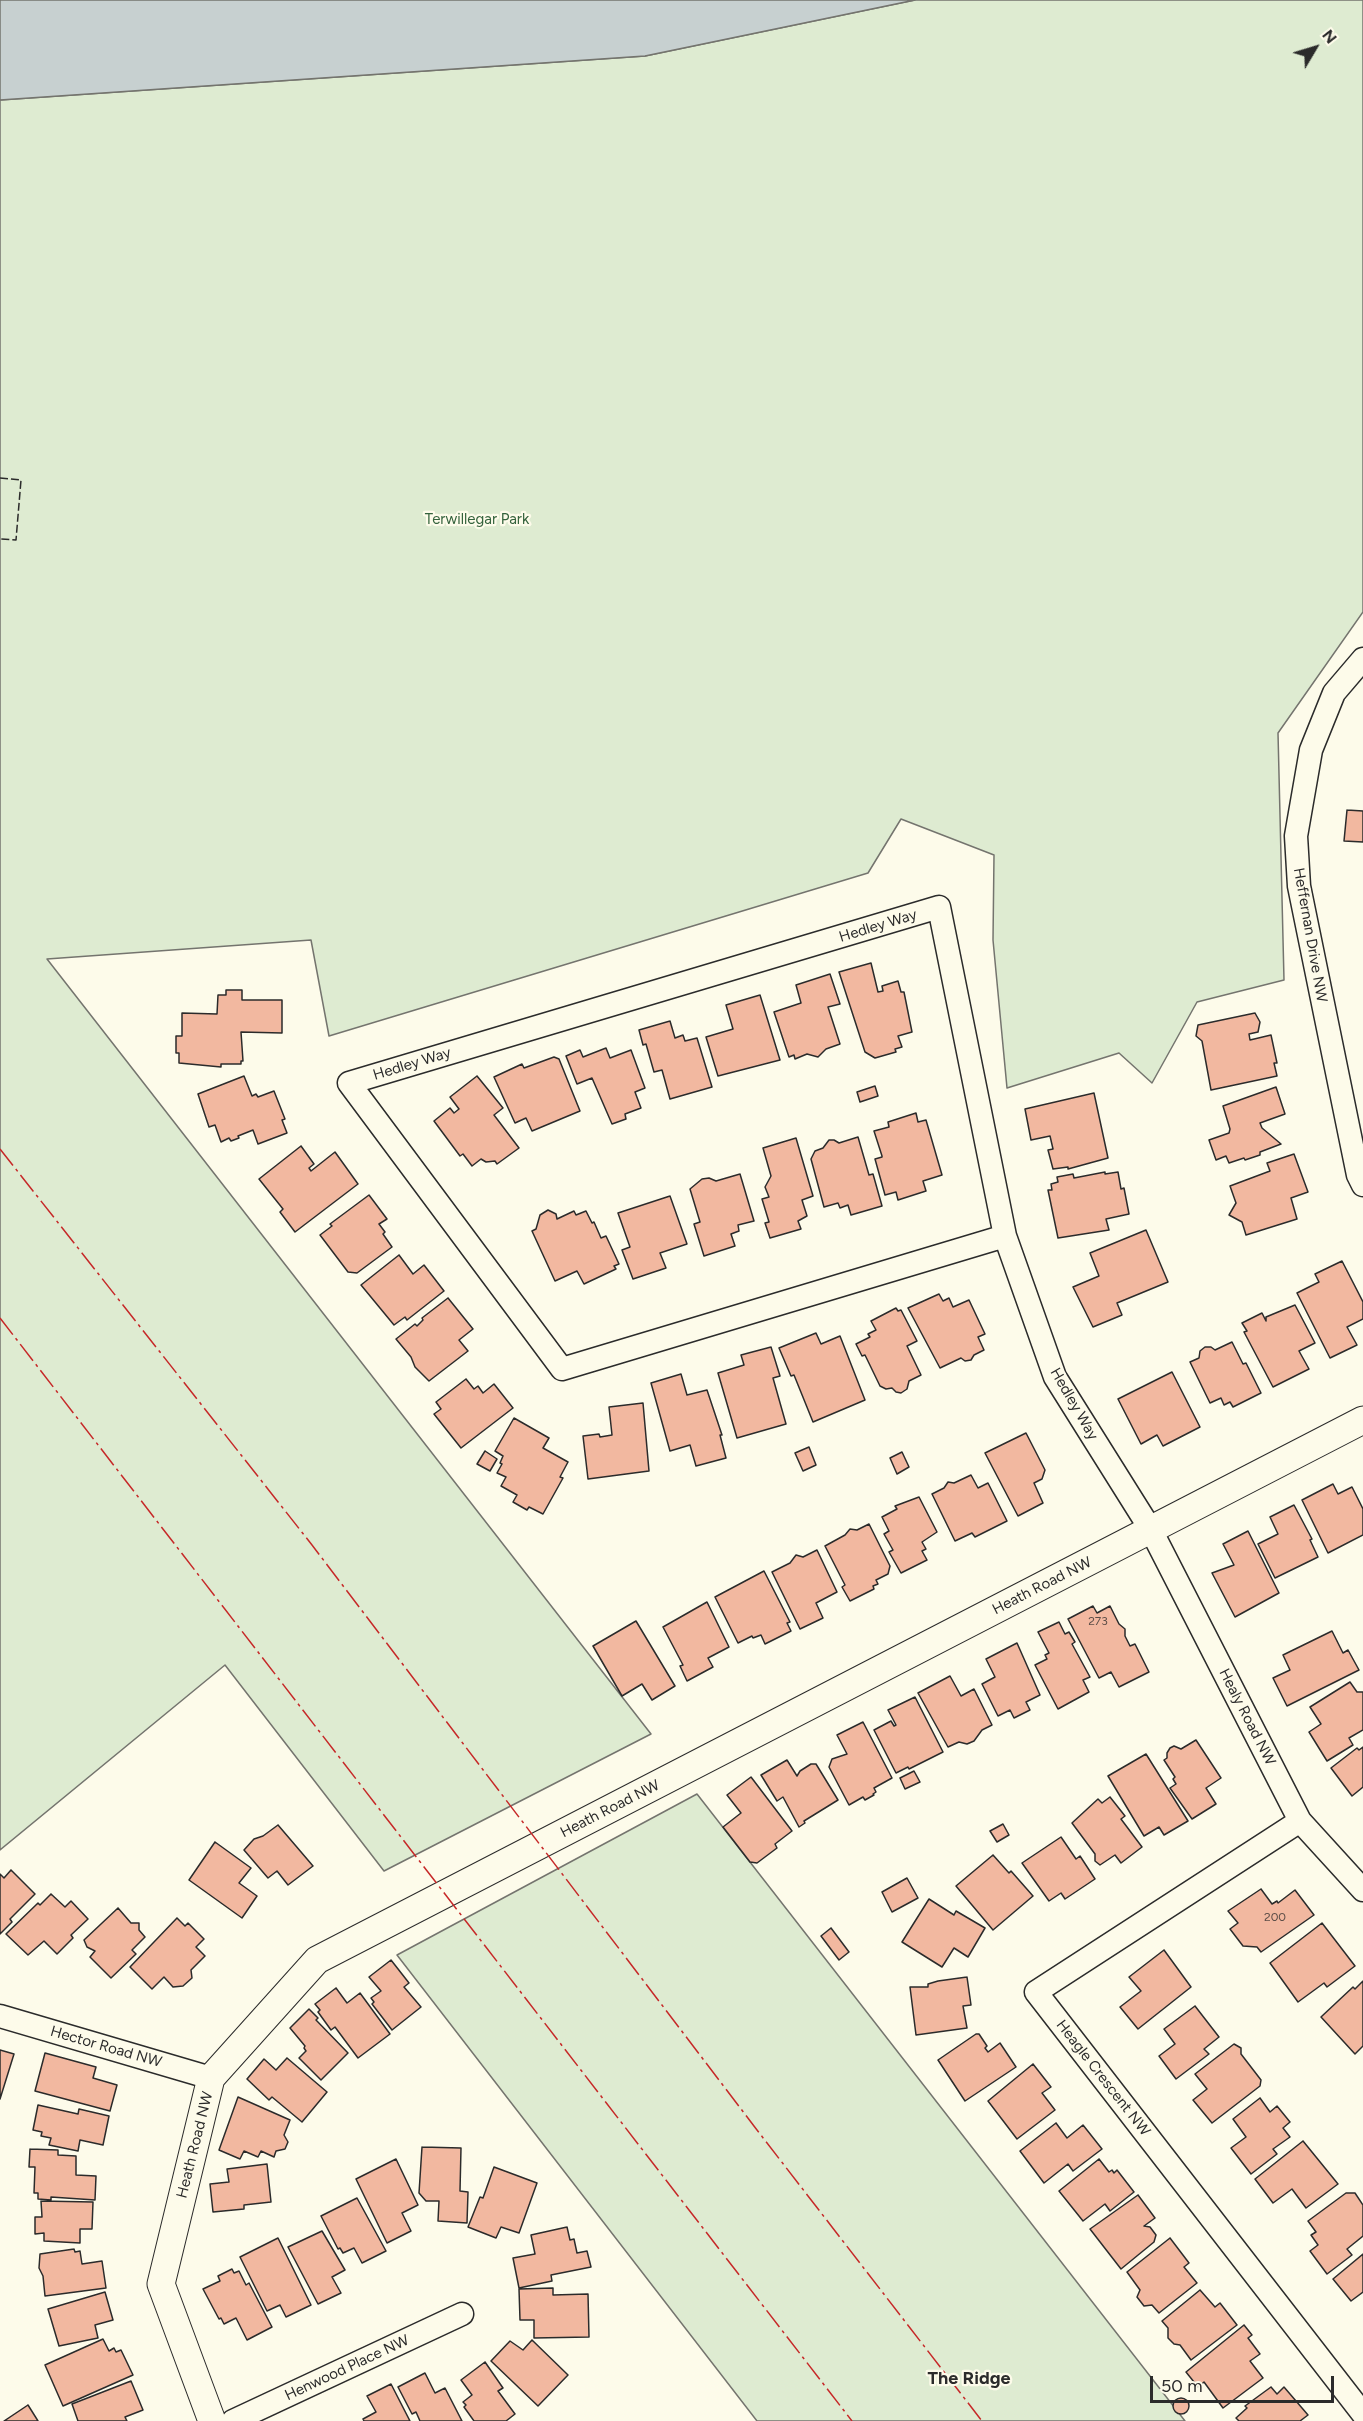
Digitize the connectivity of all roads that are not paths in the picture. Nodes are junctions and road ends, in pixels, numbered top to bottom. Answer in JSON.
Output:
{"nodes":[{"id":1,"x":1363,"y":660,"type":"edge"},
{"id":2,"x":1363,"y":1185,"type":"edge"},
{"id":3,"x":1005,"y":1236,"type":"junction"},
{"id":4,"x":1363,"y":1420,"type":"edge"},
{"id":5,"x":1151,"y":1530,"type":"junction"},
{"id":6,"x":1300,"y":1821,"type":"junction"},
{"id":7,"x":1363,"y":1890,"type":"edge"},
{"id":8,"x":0,"y":2016,"type":"edge"},
{"id":9,"x":211,"y":2078,"type":"junction"},
{"id":10,"x":462,"y":2314,"type":"dead end"},
{"id":11,"x":1363,"y":2414,"type":"edge"},
{"id":12,"x":212,"y":2421,"type":"edge"},
{"id":13,"x":233,"y":2421,"type":"edge"}],
"edges":[{"from":1,"to":2,"type":"street","name":"Heffernan Drive NW"},
{"from":3,"to":3,"type":"street","name":"Hedley Way"},
{"from":3,"to":5,"type":"street","name":"Hedley Way"},
{"from":4,"to":5,"type":"street","name":"Heath Road NW"},
{"from":5,"to":6,"type":"street","name":"Healy Road NW"},
{"from":5,"to":9,"type":"street","name":"Heath Road NW"},
{"from":6,"to":7,"type":"street","name":"Healy Road NW"},
{"from":6,"to":11,"type":"street","name":"Heagle Crescent NW"},
{"from":8,"to":9,"type":"street","name":"Hector Road NW"},
{"from":9,"to":12,"type":"street","name":"Heath Road NW"},
{"from":10,"to":13,"type":"street","name":"Henwood Place NW"}]}
